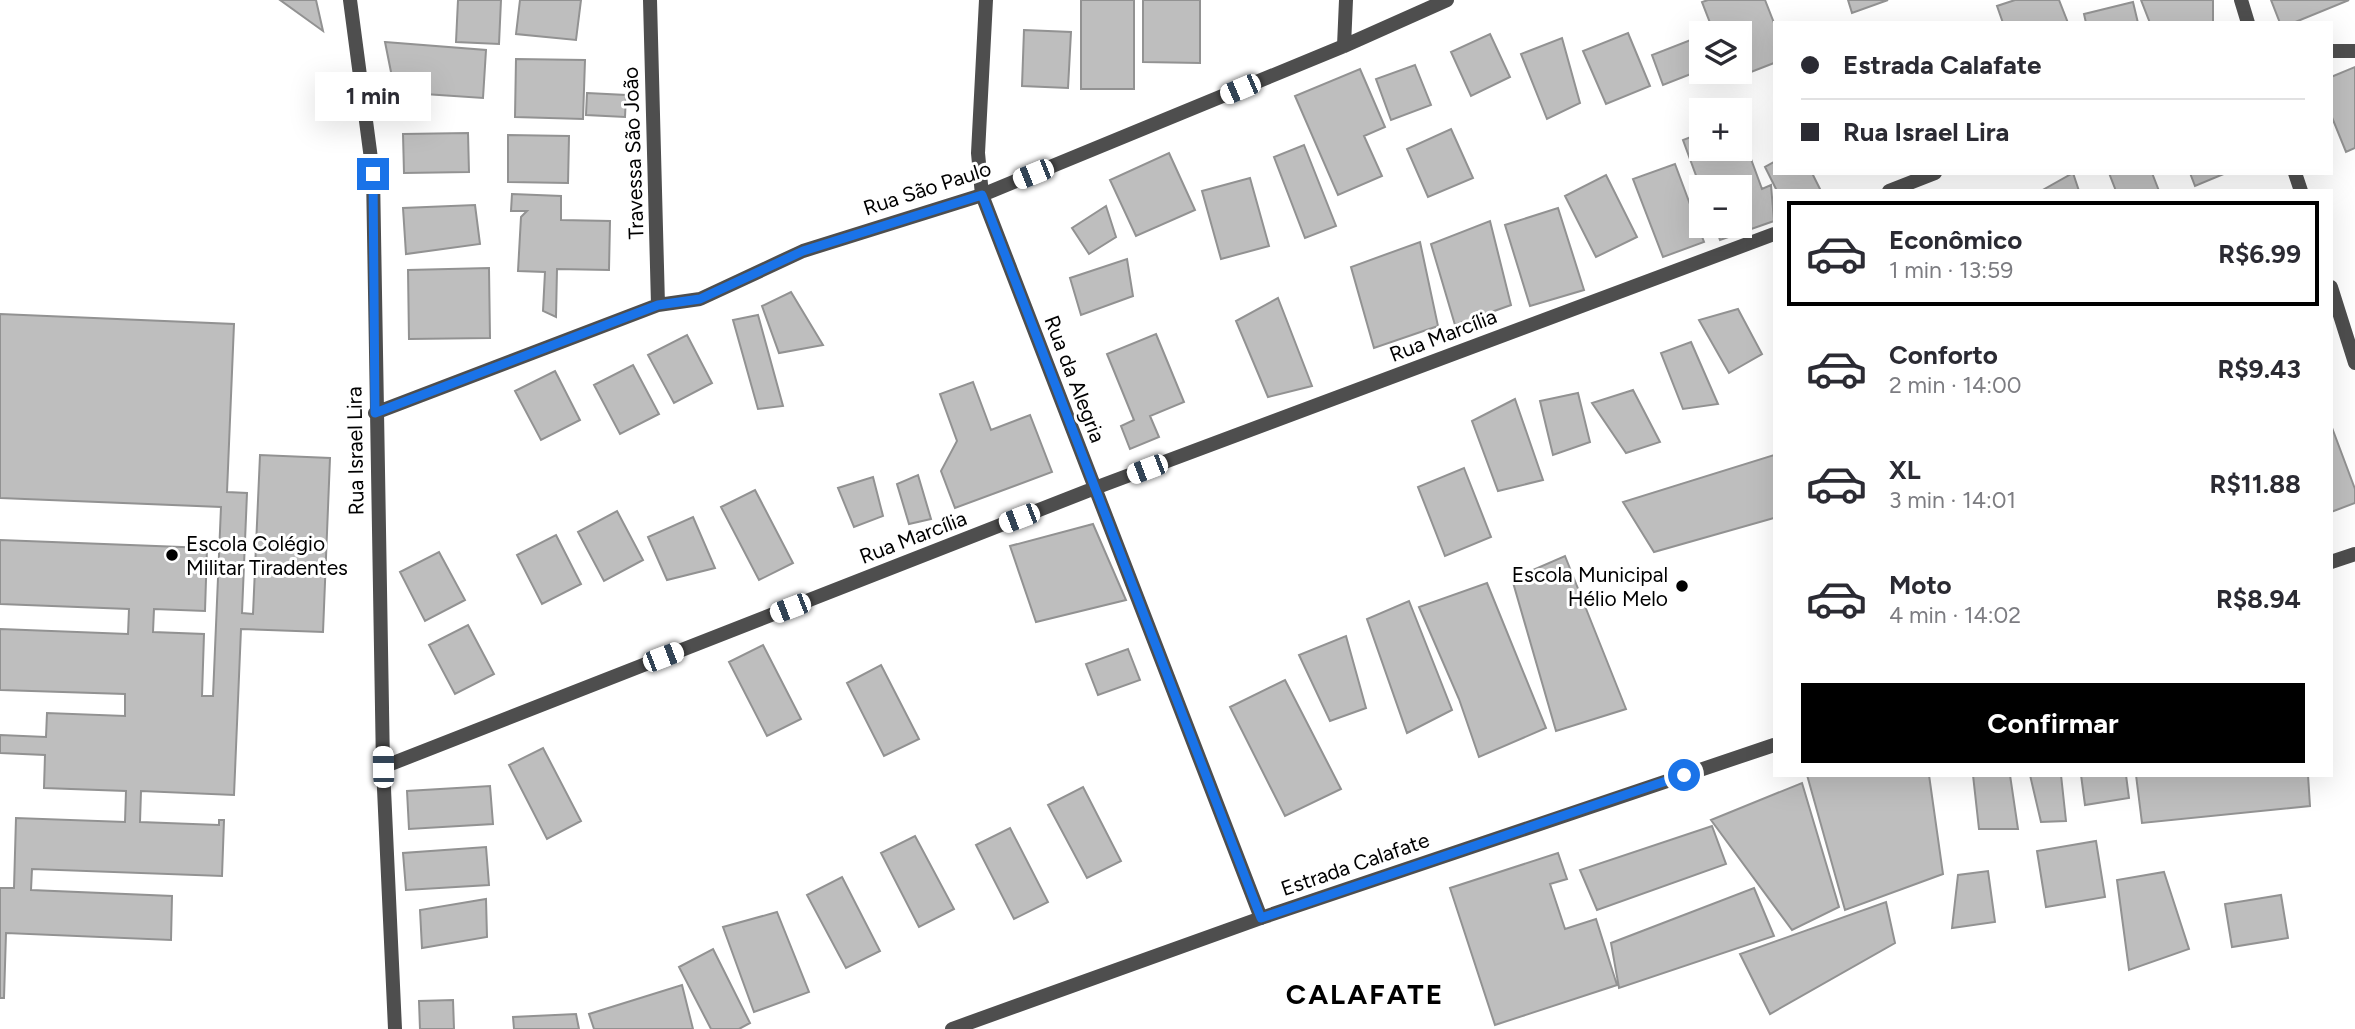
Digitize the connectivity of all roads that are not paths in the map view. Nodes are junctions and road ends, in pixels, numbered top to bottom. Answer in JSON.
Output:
{"nodes":[{"id":1,"x":350,"y":0,"type":"edge"},
{"id":2,"x":650,"y":0,"type":"edge"},
{"id":3,"x":986,"y":0,"type":"edge"},
{"id":4,"x":1346,"y":0,"type":"edge"},
{"id":5,"x":1447,"y":0,"type":"edge"},
{"id":6,"x":2241,"y":0,"type":"edge"},
{"id":7,"x":2247,"y":21,"type":"edge"},
{"id":8,"x":1344,"y":46,"type":"junction"},
{"id":9,"x":2333,"y":51,"type":"edge"},
{"id":10,"x":2355,"y":51,"type":"edge"},
{"id":11,"x":1930,"y":175,"type":"edge"},
{"id":12,"x":1894,"y":189,"type":"edge"},
{"id":13,"x":982,"y":195,"type":"junction"},
{"id":14,"x":1773,"y":234,"type":"edge"},
{"id":15,"x":2333,"y":293,"type":"edge"},
{"id":16,"x":658,"y":305,"type":"junction"},
{"id":17,"x":2355,"y":363,"type":"edge"},
{"id":18,"x":375,"y":413,"type":"junction"},
{"id":19,"x":1095,"y":488,"type":"junction"},
{"id":20,"x":2355,"y":554,"type":"edge"},
{"id":21,"x":2333,"y":561,"type":"edge"},
{"id":22,"x":1773,"y":745,"type":"edge"},
{"id":23,"x":383,"y":767,"type":"junction"},
{"id":24,"x":1261,"y":918,"type":"junction"},
{"id":25,"x":395,"y":1029,"type":"edge"},
{"id":26,"x":952,"y":1029,"type":"edge"}],
"edges":[{"from":1,"to":18,"type":"street","name":"Rua Israel Lira"},
{"from":2,"to":16,"type":"street","name":"Travessa São João"},
{"from":3,"to":13,"type":"street","name":"Rua da Alegria"},
{"from":4,"to":8,"type":"street"},
{"from":5,"to":8,"type":"street","name":"Rua São Paulo"},
{"from":6,"to":7,"type":"street"},
{"from":8,"to":13,"type":"street","name":"Rua São Paulo"},
{"from":9,"to":10,"type":"street"},
{"from":11,"to":12,"type":"street"},
{"from":13,"to":16,"type":"street","name":"Rua São Paulo"},
{"from":13,"to":19,"type":"street","name":"Rua da Alegria"},
{"from":14,"to":19,"type":"street","name":"Rua Marcília"},
{"from":15,"to":17,"type":"street"},
{"from":16,"to":18,"type":"street","name":"Rua São Paulo"},
{"from":18,"to":23,"type":"street","name":"Rua Israel Lira"},
{"from":19,"to":23,"type":"street","name":"Rua Marcília"},
{"from":19,"to":24,"type":"street","name":"Rua da Alegria"},
{"from":20,"to":21,"type":"street"},
{"from":22,"to":24,"type":"street","name":"Estrada Calafate"},
{"from":23,"to":25,"type":"street","name":"Rua Israel Lira"},
{"from":24,"to":26,"type":"street","name":"Estrada Calafate"}]}
